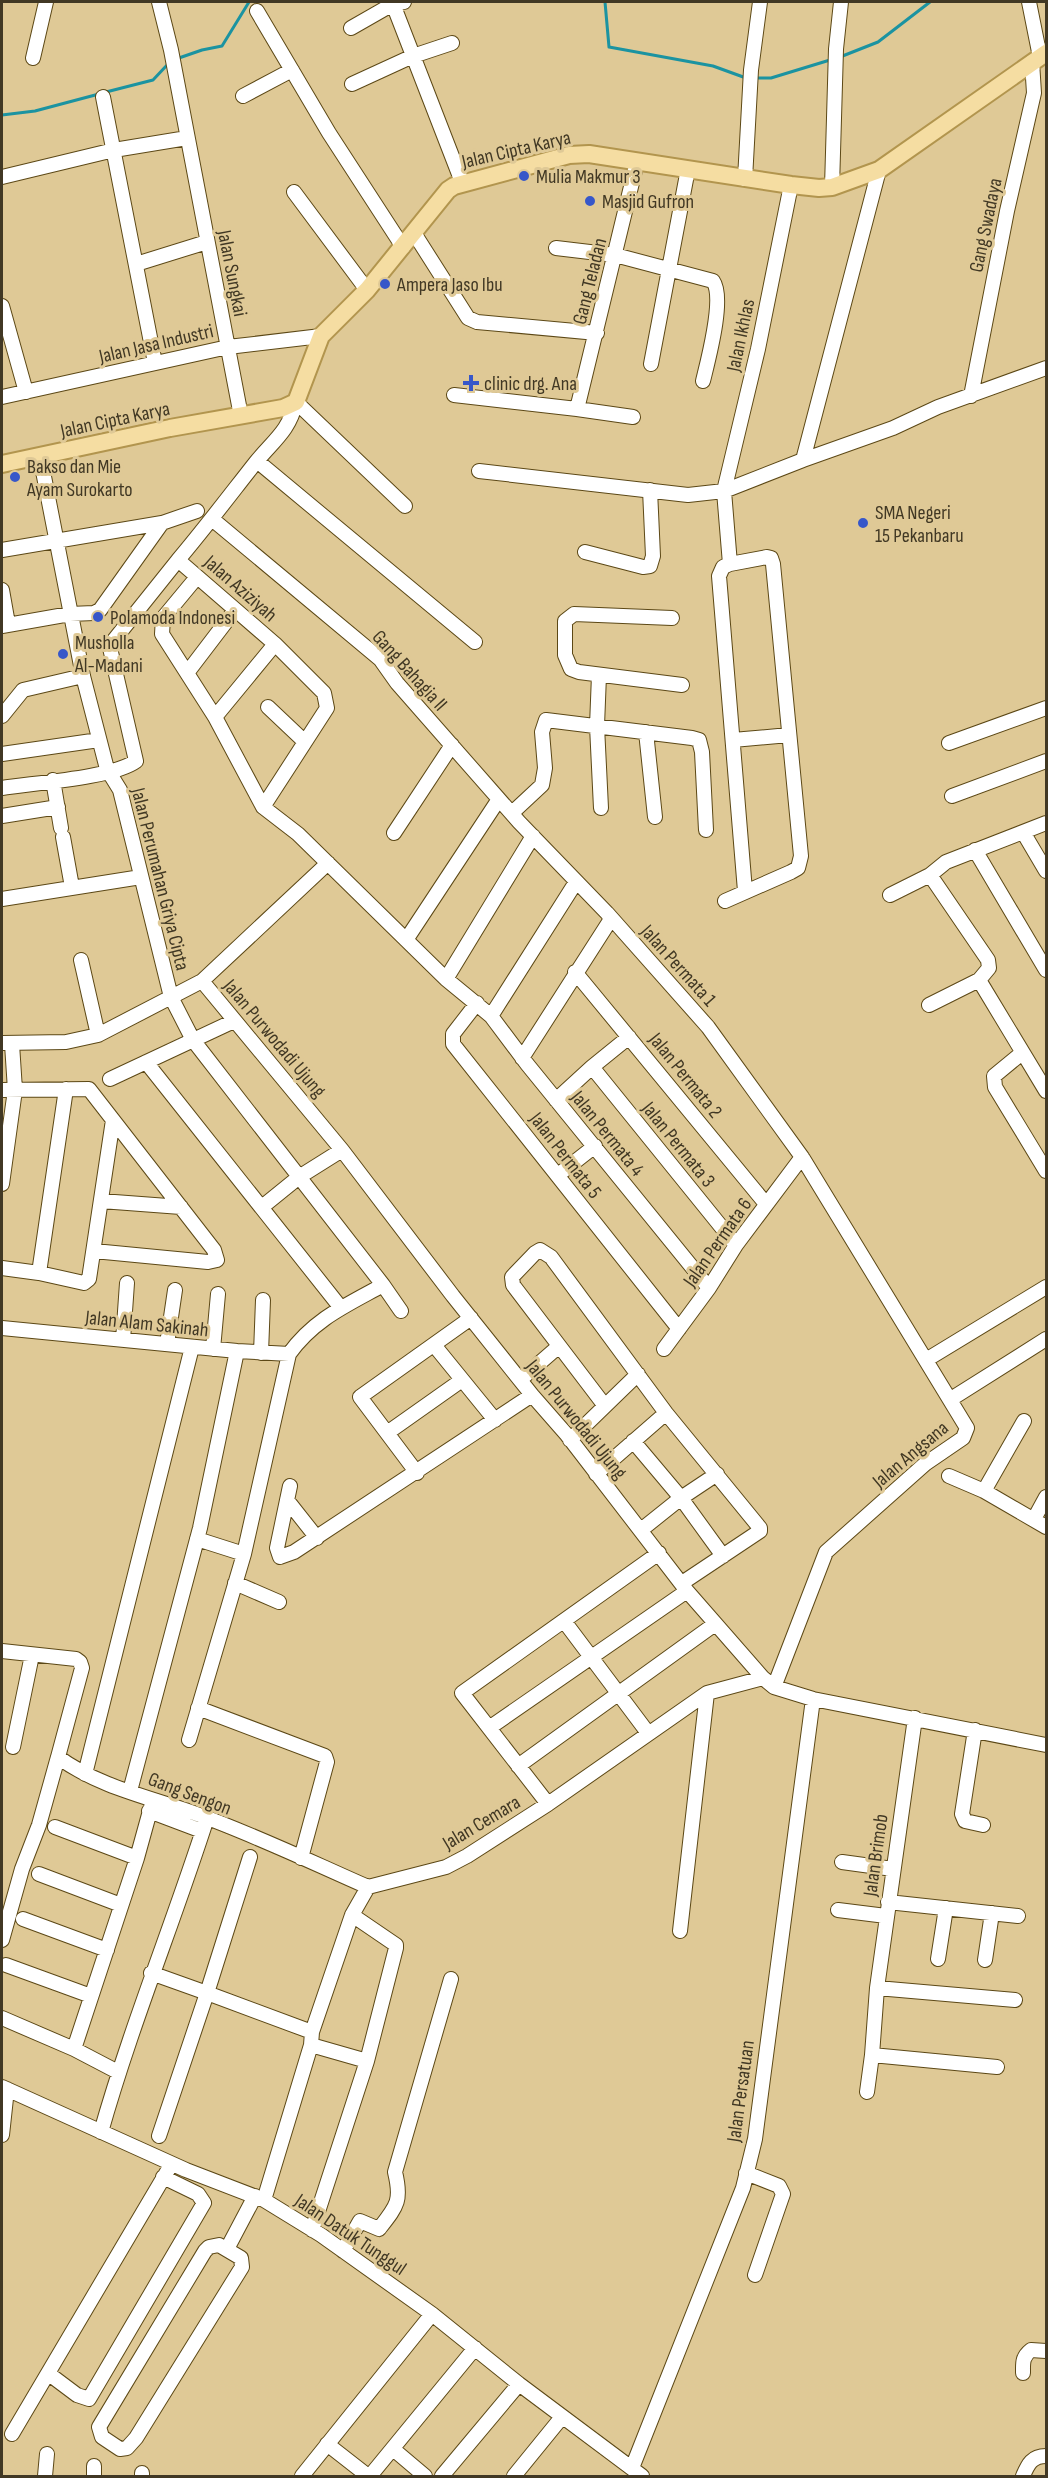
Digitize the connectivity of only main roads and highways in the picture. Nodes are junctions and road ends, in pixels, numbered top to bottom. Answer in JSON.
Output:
{"nodes":[{"id":1,"x":1039,"y":58,"type":"edge"},
{"id":2,"x":2,"y":464,"type":"edge"}],
"edges":[{"from":1,"to":2,"type":"main road","name":"Jalan Cipta Karya"}]}
